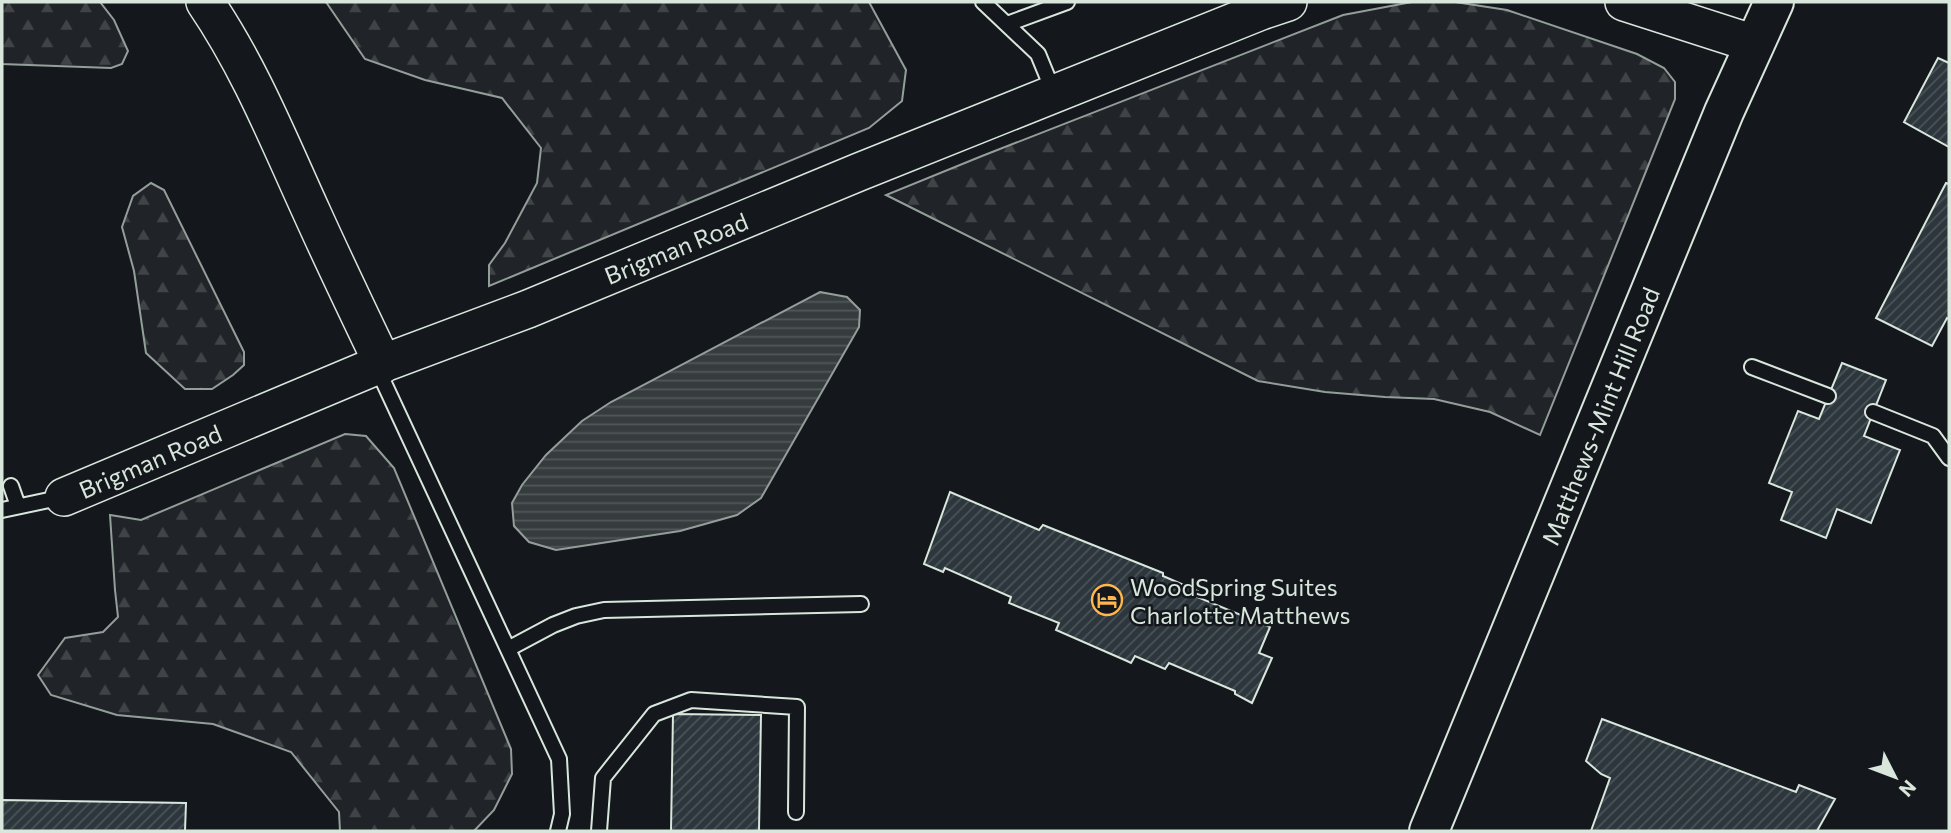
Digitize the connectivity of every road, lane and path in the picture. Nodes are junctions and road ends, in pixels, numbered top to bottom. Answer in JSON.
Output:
{"nodes":[{"id":1,"x":205,"y":2,"type":"edge"},
{"id":2,"x":983,"y":2,"type":"edge"},
{"id":3,"x":1067,"y":2,"type":"edge"},
{"id":4,"x":1289,"y":2,"type":"edge"},
{"id":5,"x":1624,"y":2,"type":"edge"},
{"id":6,"x":1773,"y":2,"type":"edge"},
{"id":7,"x":1007,"y":24,"type":"junction"},
{"id":8,"x":1755,"y":44,"type":"junction"},
{"id":9,"x":1054,"y":94,"type":"junction"},
{"id":10,"x":379,"y":365,"type":"junction"},
{"id":11,"x":1752,"y":367,"type":"dead end"},
{"id":12,"x":1828,"y":397,"type":"dead end"},
{"id":13,"x":1873,"y":412,"type":"dead end"},
{"id":14,"x":1949,"y":458,"type":"edge"},
{"id":15,"x":11,"y":486,"type":"dead end"},
{"id":16,"x":64,"y":497,"type":"joint"},
{"id":17,"x":18,"y":506,"type":"junction"},
{"id":18,"x":2,"y":510,"type":"edge"},
{"id":19,"x":861,"y":604,"type":"dead end"},
{"id":20,"x":508,"y":649,"type":"junction"},
{"id":21,"x":796,"y":812,"type":"dead end"},
{"id":22,"x":558,"y":831,"type":"edge"},
{"id":23,"x":599,"y":831,"type":"edge"},
{"id":24,"x":1429,"y":831,"type":"edge"}],
"edges":[{"from":1,"to":10,"type":"street"},
{"from":2,"to":7,"type":"lane"},
{"from":3,"to":7,"type":"lane"},
{"from":4,"to":9,"type":"street","name":"Brigman Road"},
{"from":5,"to":8,"type":"street"},
{"from":6,"to":8,"type":"main road","name":"Matthews-Mint Hill Road"},
{"from":7,"to":9,"type":"lane"},
{"from":8,"to":24,"type":"main road","name":"Matthews-Mint Hill Road"},
{"from":9,"to":10,"type":"street","name":"Brigman Road"},
{"from":10,"to":16,"type":"street","name":"Brigman Road"},
{"from":10,"to":20,"type":"lane"},
{"from":11,"to":12,"type":"lane"},
{"from":13,"to":14,"type":"lane"},
{"from":15,"to":17,"type":"lane"},
{"from":16,"to":17,"type":"lane"},
{"from":17,"to":18,"type":"lane"},
{"from":19,"to":20,"type":"lane"},
{"from":20,"to":22,"type":"lane"},
{"from":21,"to":23,"type":"lane"}]}
